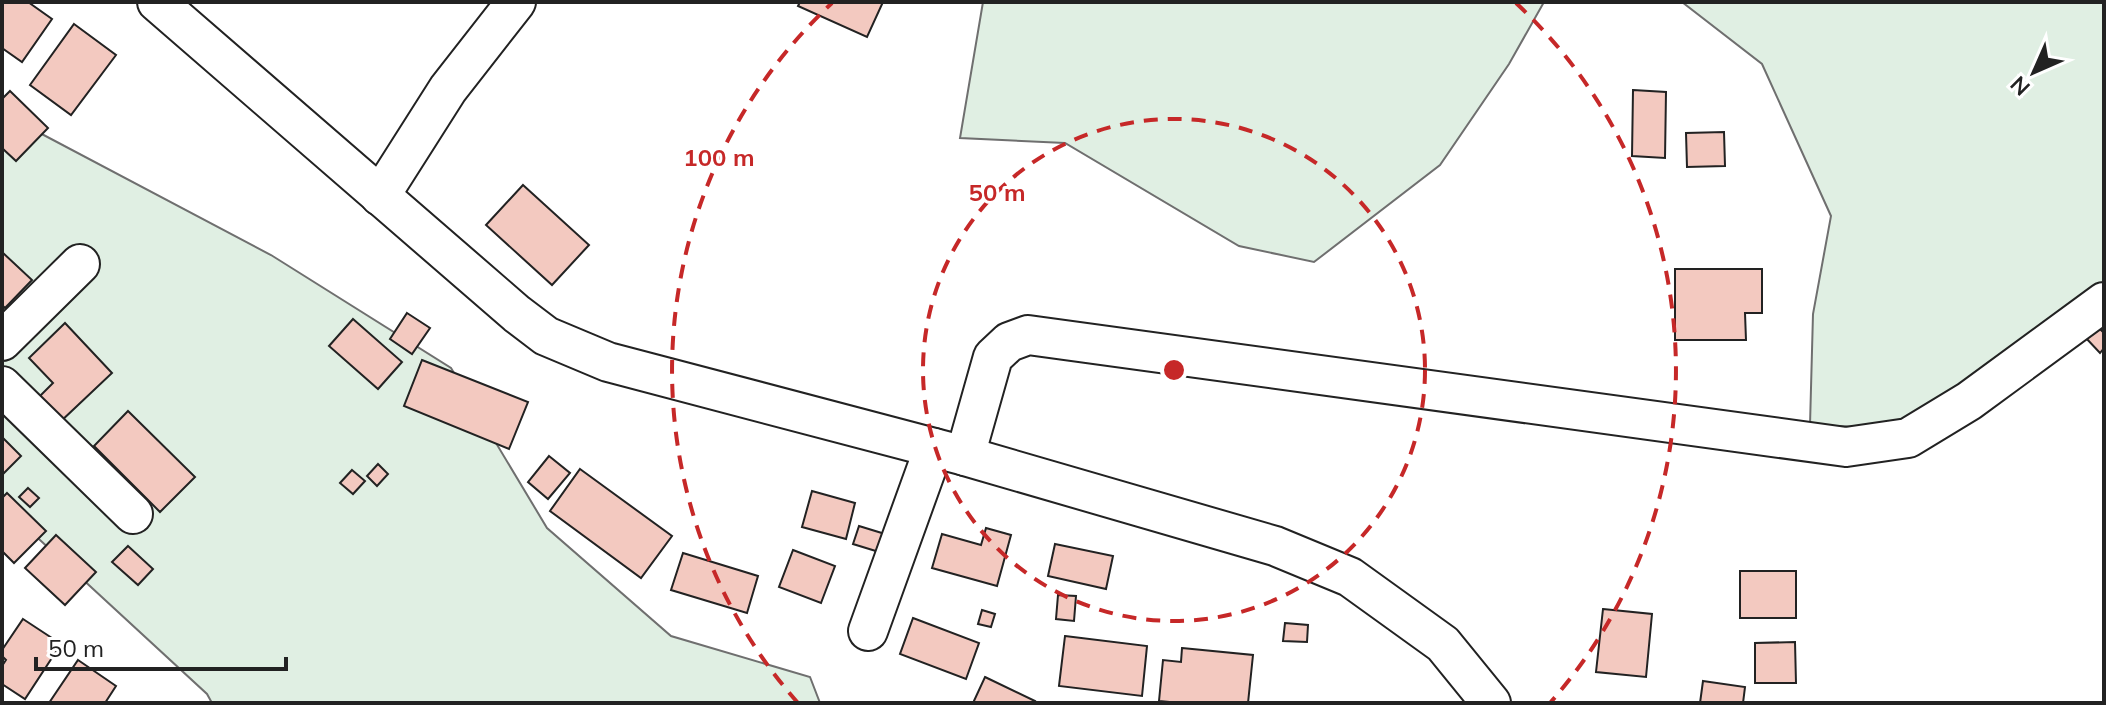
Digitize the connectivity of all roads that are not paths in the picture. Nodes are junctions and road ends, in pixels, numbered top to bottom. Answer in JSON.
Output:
{"nodes":[{"id":1,"x":157,"y":2,"type":"edge"},
{"id":2,"x":516,"y":2,"type":"edge"},
{"id":3,"x":380,"y":196,"type":"junction"},
{"id":4,"x":80,"y":264,"type":"dead end"},
{"id":5,"x":2104,"y":302,"type":"edge"},
{"id":6,"x":2,"y":341,"type":"edge"},
{"id":7,"x":2,"y":386,"type":"edge"},
{"id":8,"x":950,"y":452,"type":"junction"},
{"id":9,"x":133,"y":514,"type":"dead end"},
{"id":10,"x":868,"y":631,"type":"dead end"},
{"id":11,"x":1491,"y":703,"type":"edge"}],
"edges":[{"from":1,"to":3,"type":"street"},
{"from":2,"to":3,"type":"street"},
{"from":3,"to":8,"type":"street"},
{"from":4,"to":6,"type":"street"},
{"from":5,"to":8,"type":"street"},
{"from":7,"to":9,"type":"street"},
{"from":8,"to":10,"type":"street"},
{"from":8,"to":11,"type":"street"}]}
